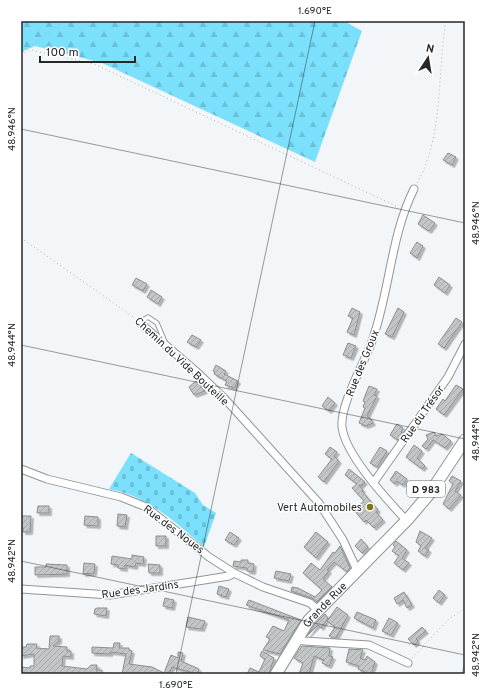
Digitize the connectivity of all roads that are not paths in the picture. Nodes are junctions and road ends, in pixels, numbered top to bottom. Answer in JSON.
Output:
{"nodes":[{"id":1,"x":414,"y":189,"type":"road end"},
{"id":2,"x":140,"y":323,"type":"joint"},
{"id":3,"x":465,"y":344,"type":"edge"},
{"id":4,"x":167,"y":345,"type":"junction"},
{"id":5,"x":465,"y":433,"type":"edge"},
{"id":6,"x":465,"y":440,"type":"edge"},
{"id":7,"x":21,"y":469,"type":"edge"},
{"id":8,"x":374,"y":482,"type":"junction"},
{"id":9,"x":405,"y":519,"type":"junction"},
{"id":10,"x":357,"y":570,"type":"junction"},
{"id":11,"x":234,"y":573,"type":"junction"},
{"id":12,"x":21,"y":589,"type":"edge"},
{"id":13,"x":318,"y":610,"type":"junction"},
{"id":14,"x":296,"y":639,"type":"junction"},
{"id":15,"x":408,"y":663,"type":"road end"},
{"id":16,"x":276,"y":674,"type":"edge"}],
"edges":[{"from":1,"to":8,"type":"street","name":"Rue des Groux"},
{"from":2,"to":4,"type":"street","name":"Chemin du Vide Bouteille"},
{"from":2,"to":4,"type":"lane"},
{"from":3,"to":8,"type":"street","name":"Rue du Trésor"},
{"from":4,"to":10,"type":"street","name":"Chemin du Vide Bouteille"},
{"from":5,"to":9,"type":"main road","name":"Grande Rue","number":"D 983"},
{"from":6,"to":9,"type":"main road","name":"Grande Rue","number":"D 983"},
{"from":7,"to":11,"type":"street","name":"Rue des Noues"},
{"from":8,"to":9,"type":"street","name":"Rue des Groux"},
{"from":9,"to":10,"type":"main road","name":"Grande Rue","number":"D 983"},
{"from":10,"to":13,"type":"main road","name":"Grande Rue","number":"D 983"},
{"from":11,"to":12,"type":"street","name":"Rue des Jardins"},
{"from":11,"to":13,"type":"street","name":"Rue des Noues"},
{"from":13,"to":14,"type":"main road","name":"Grande Rue","number":"D 983"},
{"from":14,"to":15,"type":"street"},
{"from":14,"to":16,"type":"main road","name":"Grande Rue","number":"D 983"}]}
